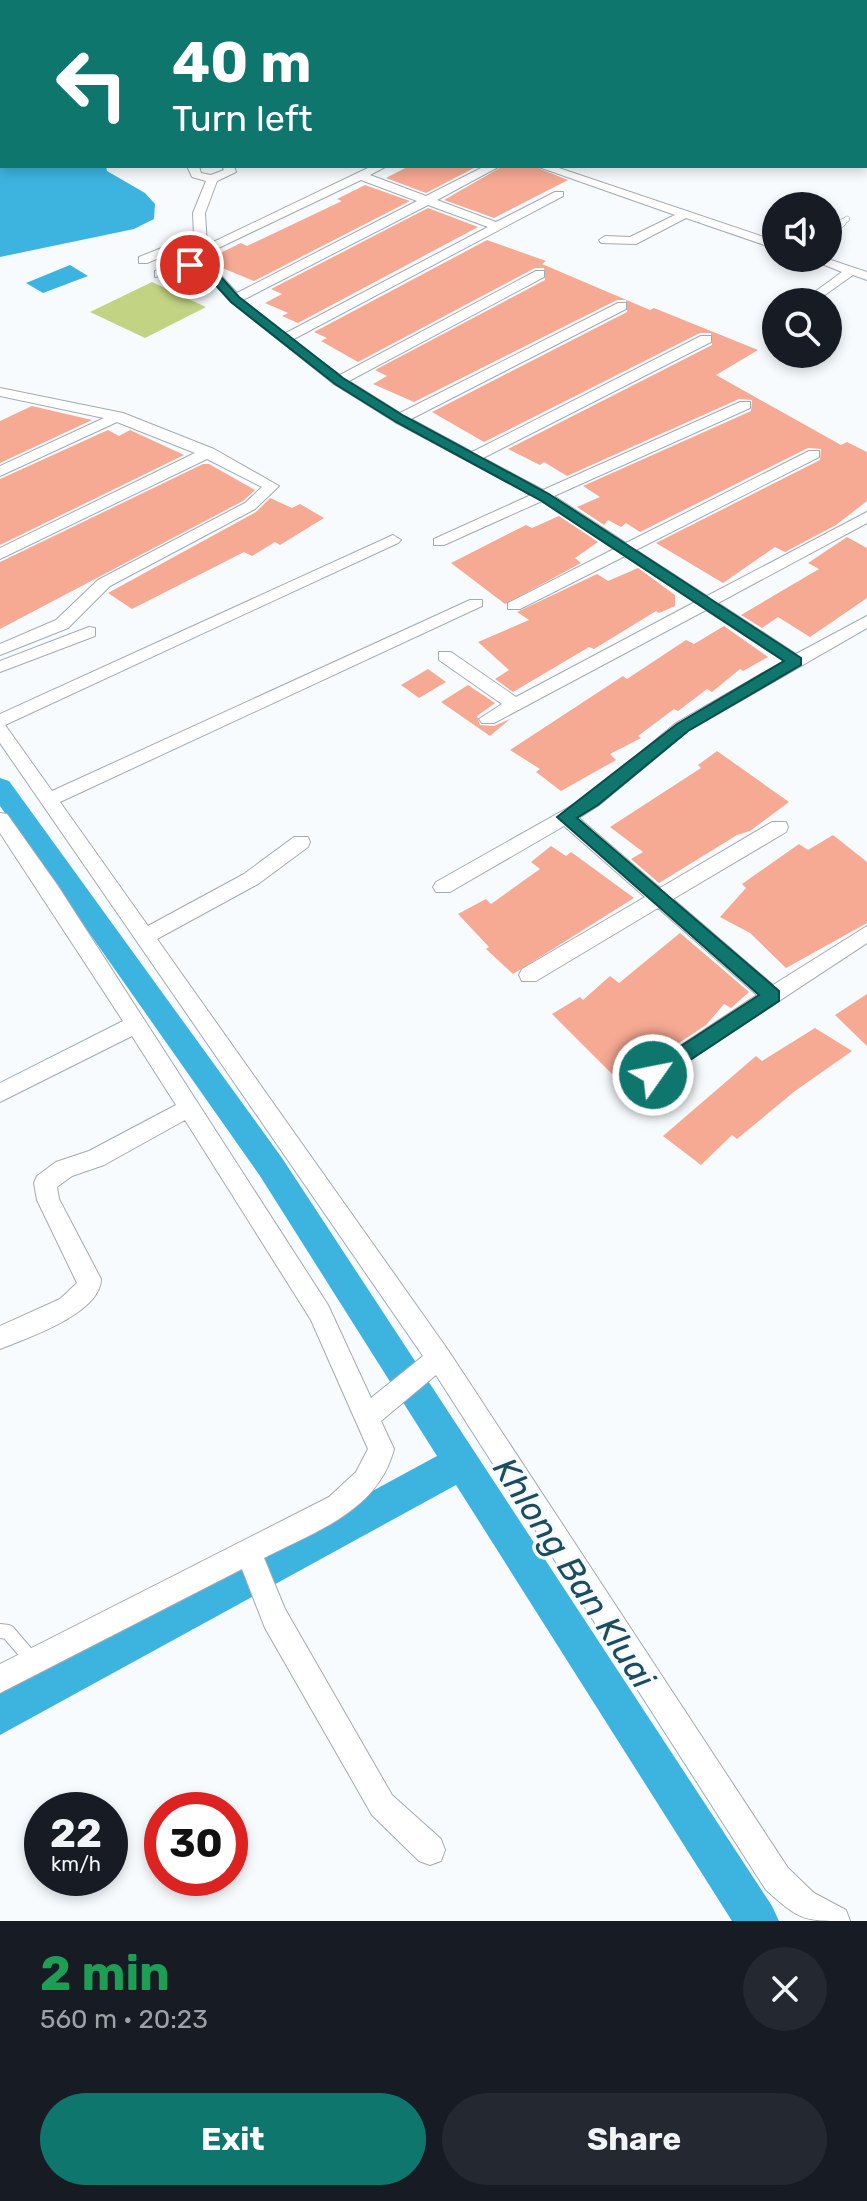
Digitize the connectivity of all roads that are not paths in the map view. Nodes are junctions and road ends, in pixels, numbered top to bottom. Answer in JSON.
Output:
{"nodes":[{"id":1,"x":194,"y":168,"type":"edge"},
{"id":2,"x":229,"y":168,"type":"edge"},
{"id":3,"x":377,"y":168,"type":"edge"},
{"id":4,"x":490,"y":168,"type":"edge"},
{"id":5,"x":548,"y":168,"type":"edge"},
{"id":6,"x":362,"y":176,"type":"junction"},
{"id":7,"x":212,"y":179,"type":"junction"},
{"id":8,"x":559,"y":194,"type":"dead end"},
{"id":9,"x":427,"y":200,"type":"junction"},
{"id":10,"x":685,"y":214,"type":"junction"},
{"id":11,"x":847,"y":219,"type":"dead end"},
{"id":12,"x":842,"y":223,"type":"edge"},
{"id":13,"x":498,"y":227,"type":"junction"},
{"id":14,"x":605,"y":240,"type":"dead end"},
{"id":15,"x":762,"y":240,"type":"edge"},
{"id":16,"x":200,"y":245,"type":"junction"},
{"id":17,"x":143,"y":260,"type":"dead end"},
{"id":18,"x":207,"y":268,"type":"junction"},
{"id":19,"x":842,"y":268,"type":"edge"},
{"id":20,"x":851,"y":271,"type":"junction"},
{"id":21,"x":159,"y":274,"type":"dead end"},
{"id":22,"x":540,"y":274,"type":"dead end"},
{"id":23,"x":867,"y":276,"type":"edge"},
{"id":24,"x":827,"y":288,"type":"edge"},
{"id":25,"x":235,"y":299,"type":"junction"},
{"id":26,"x":622,"y":306,"type":"dead end"},
{"id":27,"x":706,"y":339,"type":"dead end"},
{"id":28,"x":283,"y":340,"type":"junction"},
{"id":29,"x":339,"y":381,"type":"junction"},
{"id":30,"x":7,"y":393,"type":"edge"},
{"id":31,"x":0,"y":402,"type":"edge"},
{"id":32,"x":745,"y":405,"type":"dead end"},
{"id":33,"x":118,"y":416,"type":"junction"},
{"id":34,"x":400,"y":419,"type":"junction"},
{"id":35,"x":209,"y":452,"type":"junction"},
{"id":36,"x":814,"y":454,"type":"dead end"},
{"id":37,"x":471,"y":458,"type":"junction"},
{"id":38,"x":0,"y":472,"type":"edge"},
{"id":39,"x":545,"y":497,"type":"junction"},
{"id":40,"x":867,"y":517,"type":"edge"},
{"id":41,"x":393,"y":540,"type":"dead end"},
{"id":42,"x":439,"y":542,"type":"dead end"},
{"id":43,"x":625,"y":549,"type":"junction"},
{"id":44,"x":0,"y":554,"type":"edge"},
{"id":45,"x":707,"y":602,"type":"junction"},
{"id":46,"x":476,"y":603,"type":"dead end"},
{"id":47,"x":514,"y":606,"type":"dead end"},
{"id":48,"x":867,"y":621,"type":"edge"},
{"id":49,"x":89,"y":632,"type":"dead end"},
{"id":50,"x":0,"y":650,"type":"edge"},
{"id":51,"x":445,"y":656,"type":"dead end"},
{"id":52,"x":795,"y":661,"type":"junction"},
{"id":53,"x":0,"y":667,"type":"edge"},
{"id":54,"x":514,"y":704,"type":"junction"},
{"id":55,"x":488,"y":719,"type":"dead end"},
{"id":56,"x":0,"y":721,"type":"edge"},
{"id":57,"x":0,"y":730,"type":"edge"},
{"id":58,"x":49,"y":800,"type":"junction"},
{"id":59,"x":566,"y":817,"type":"junction"},
{"id":60,"x":0,"y":819,"type":"edge"},
{"id":61,"x":779,"y":827,"type":"dead end"},
{"id":62,"x":301,"y":842,"type":"dead end"},
{"id":63,"x":443,"y":887,"type":"dead end"},
{"id":64,"x":659,"y":898,"type":"junction"},
{"id":65,"x":867,"y":933,"type":"edge"},
{"id":66,"x":145,"y":937,"type":"junction"},
{"id":67,"x":529,"y":975,"type":"dead end"},
{"id":68,"x":772,"y":996,"type":"junction"},
{"id":69,"x":136,"y":1024,"type":"junction"},
{"id":70,"x":653,"y":1075,"type":"dead end"},
{"id":71,"x":0,"y":1093,"type":"edge"},
{"id":72,"x":189,"y":1108,"type":"junction"},
{"id":73,"x":0,"y":1338,"type":"edge"},
{"id":74,"x":435,"y":1361,"type":"junction"},
{"id":75,"x":367,"y":1417,"type":"junction"},
{"id":76,"x":251,"y":1559,"type":"junction"},
{"id":77,"x":0,"y":1631,"type":"edge"},
{"id":78,"x":32,"y":1660,"type":"junction"},
{"id":79,"x":0,"y":1679,"type":"edge"},
{"id":80,"x":430,"y":1850,"type":"dead end"},
{"id":81,"x":835,"y":1921,"type":"edge"}],
"edges":[{"from":1,"to":7,"type":"street"},
{"from":2,"to":7,"type":"street"},
{"from":3,"to":6,"type":"street"},
{"from":4,"to":9,"type":"street"},
{"from":5,"to":10,"type":"street"},
{"from":6,"to":9,"type":"street"},
{"from":6,"to":16,"type":"street"},
{"from":7,"to":16,"type":"street"},
{"from":8,"to":13,"type":"street"},
{"from":9,"to":13,"type":"street"},
{"from":9,"to":25,"type":"street"},
{"from":10,"to":14,"type":"street"},
{"from":10,"to":15,"type":"street"},
{"from":11,"to":12,"type":"lane"},
{"from":13,"to":28,"type":"street"},
{"from":16,"to":17,"type":"street"},
{"from":16,"to":18,"type":"street"},
{"from":18,"to":21,"type":"street"},
{"from":18,"to":25,"type":"street"},
{"from":19,"to":20,"type":"street"},
{"from":20,"to":23,"type":"street"},
{"from":20,"to":24,"type":"street"},
{"from":22,"to":29,"type":"street"},
{"from":25,"to":28,"type":"street"},
{"from":26,"to":34,"type":"street"},
{"from":27,"to":37,"type":"street"},
{"from":28,"to":29,"type":"street"},
{"from":29,"to":34,"type":"street"},
{"from":30,"to":31,"type":"street"},
{"from":30,"to":33,"type":"street"},
{"from":32,"to":39,"type":"street"},
{"from":33,"to":35,"type":"street"},
{"from":33,"to":38,"type":"street"},
{"from":34,"to":37,"type":"street"},
{"from":35,"to":44,"type":"street"},
{"from":35,"to":50,"type":"street"},
{"from":36,"to":43,"type":"street"},
{"from":37,"to":39,"type":"street"},
{"from":39,"to":42,"type":"street"},
{"from":39,"to":43,"type":"street"},
{"from":40,"to":45,"type":"street"},
{"from":41,"to":56,"type":"street"},
{"from":43,"to":45,"type":"street"},
{"from":43,"to":47,"type":"street"},
{"from":45,"to":52,"type":"street"},
{"from":45,"to":54,"type":"street"},
{"from":46,"to":58,"type":"street"},
{"from":48,"to":52,"type":"street"},
{"from":49,"to":53,"type":"street"},
{"from":51,"to":54,"type":"street"},
{"from":52,"to":59,"type":"street"},
{"from":54,"to":55,"type":"street"},
{"from":57,"to":58,"type":"street"},
{"from":58,"to":66,"type":"street"},
{"from":59,"to":63,"type":"street"},
{"from":59,"to":64,"type":"street"},
{"from":60,"to":69,"type":"street"},
{"from":61,"to":64,"type":"street"},
{"from":62,"to":66,"type":"street"},
{"from":64,"to":67,"type":"street"},
{"from":64,"to":68,"type":"street"},
{"from":65,"to":68,"type":"street"},
{"from":66,"to":74,"type":"street"},
{"from":68,"to":70,"type":"street"},
{"from":69,"to":71,"type":"street"},
{"from":69,"to":72,"type":"street"},
{"from":72,"to":73,"type":"street"},
{"from":72,"to":75,"type":"street"},
{"from":74,"to":75,"type":"street"},
{"from":74,"to":81,"type":"street"},
{"from":75,"to":76,"type":"street"},
{"from":76,"to":78,"type":"street"},
{"from":76,"to":80,"type":"street"},
{"from":77,"to":78,"type":"lane"},
{"from":78,"to":79,"type":"street"}]}
